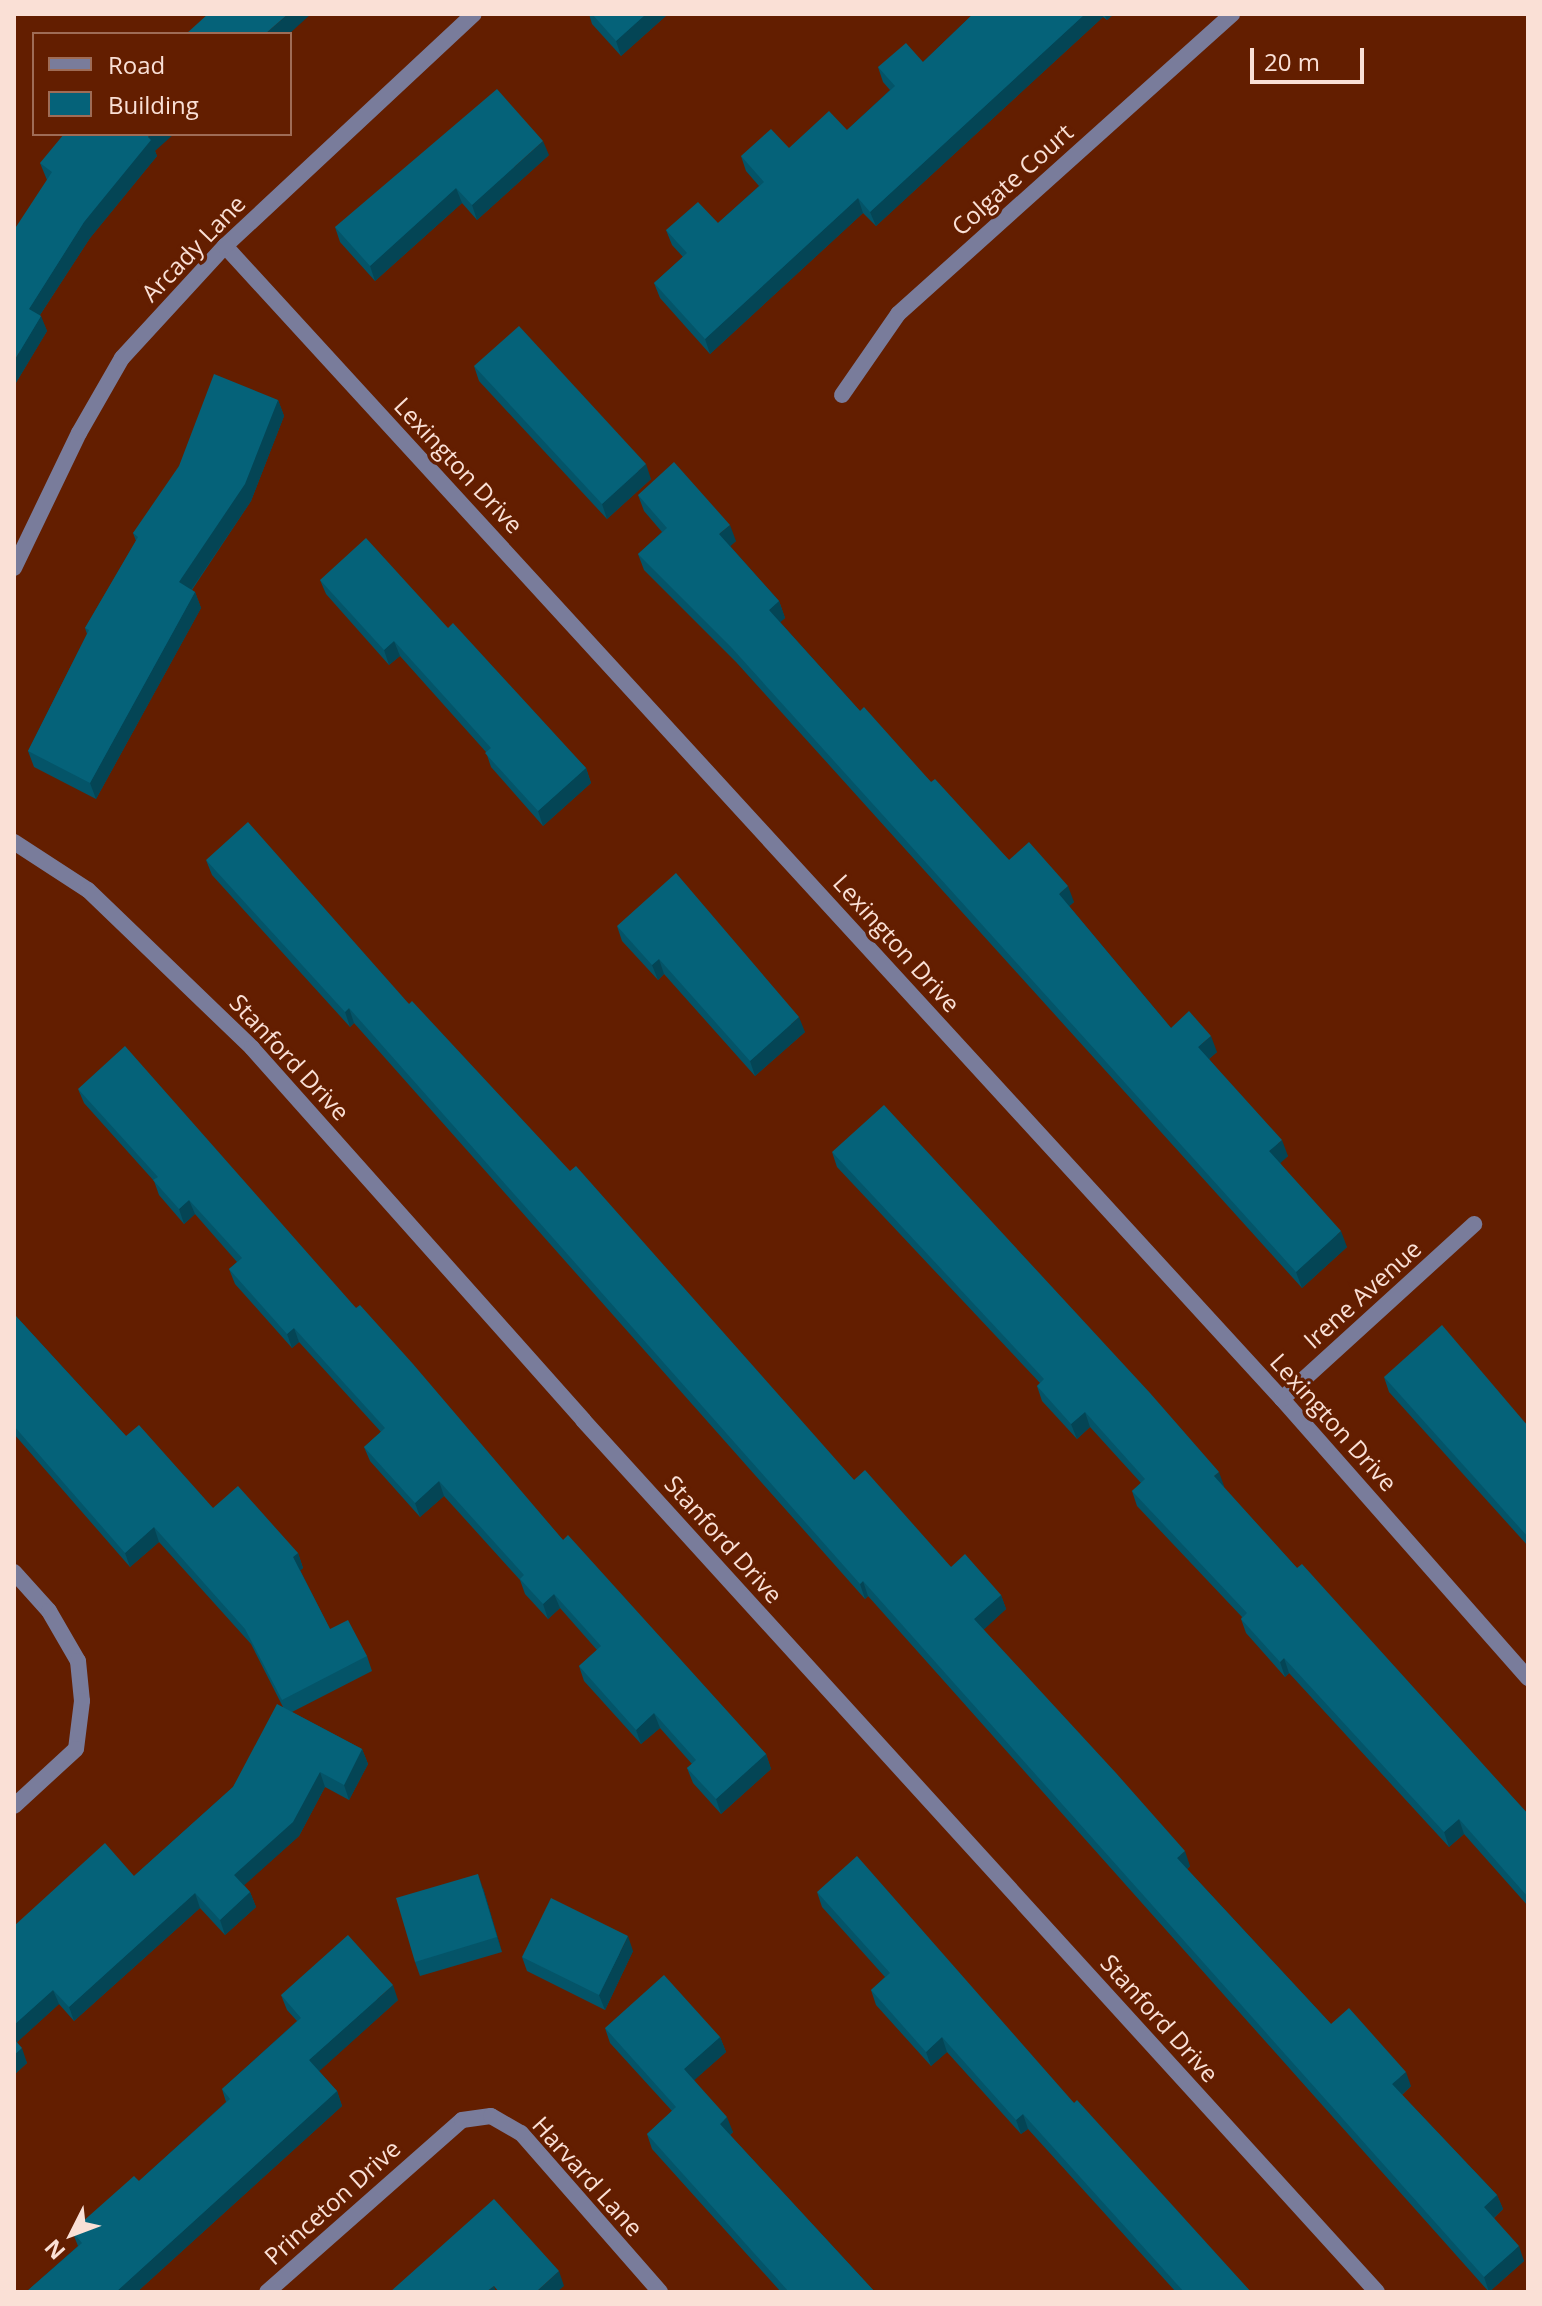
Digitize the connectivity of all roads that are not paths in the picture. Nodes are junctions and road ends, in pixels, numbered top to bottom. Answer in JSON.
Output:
{"nodes":[{"id":1,"x":474,"y":14,"type":"edge"},
{"id":2,"x":1232,"y":14,"type":"edge"},
{"id":3,"x":225,"y":246,"type":"junction"},
{"id":4,"x":842,"y":395,"type":"dead end"},
{"id":5,"x":14,"y":568,"type":"edge"},
{"id":6,"x":14,"y":842,"type":"edge"},
{"id":7,"x":1474,"y":1224,"type":"dead end"},
{"id":8,"x":1282,"y":1399,"type":"junction"},
{"id":9,"x":14,"y":1572,"type":"edge"},
{"id":10,"x":1528,"y":1678,"type":"edge"},
{"id":11,"x":14,"y":1806,"type":"edge"},
{"id":12,"x":429,"y":2147,"type":"joint"},
{"id":13,"x":267,"y":2292,"type":"edge"},
{"id":14,"x":660,"y":2292,"type":"edge"},
{"id":15,"x":1377,"y":2292,"type":"edge"}],
"edges":[{"from":1,"to":3,"type":"street","name":"Arcady Lane"},
{"from":2,"to":4,"type":"street","name":"Colgate Court"},
{"from":3,"to":5,"type":"street","name":"Arcady Lane"},
{"from":3,"to":8,"type":"street","name":"Lexington Drive"},
{"from":6,"to":15,"type":"street","name":"Stanford Drive"},
{"from":7,"to":8,"type":"street","name":"Irene Avenue"},
{"from":8,"to":10,"type":"street","name":"Lexington Drive"},
{"from":9,"to":11,"type":"street"},
{"from":12,"to":13,"type":"street","name":"Princeton Drive"},
{"from":12,"to":14,"type":"street","name":"Harvard Lane"}]}
